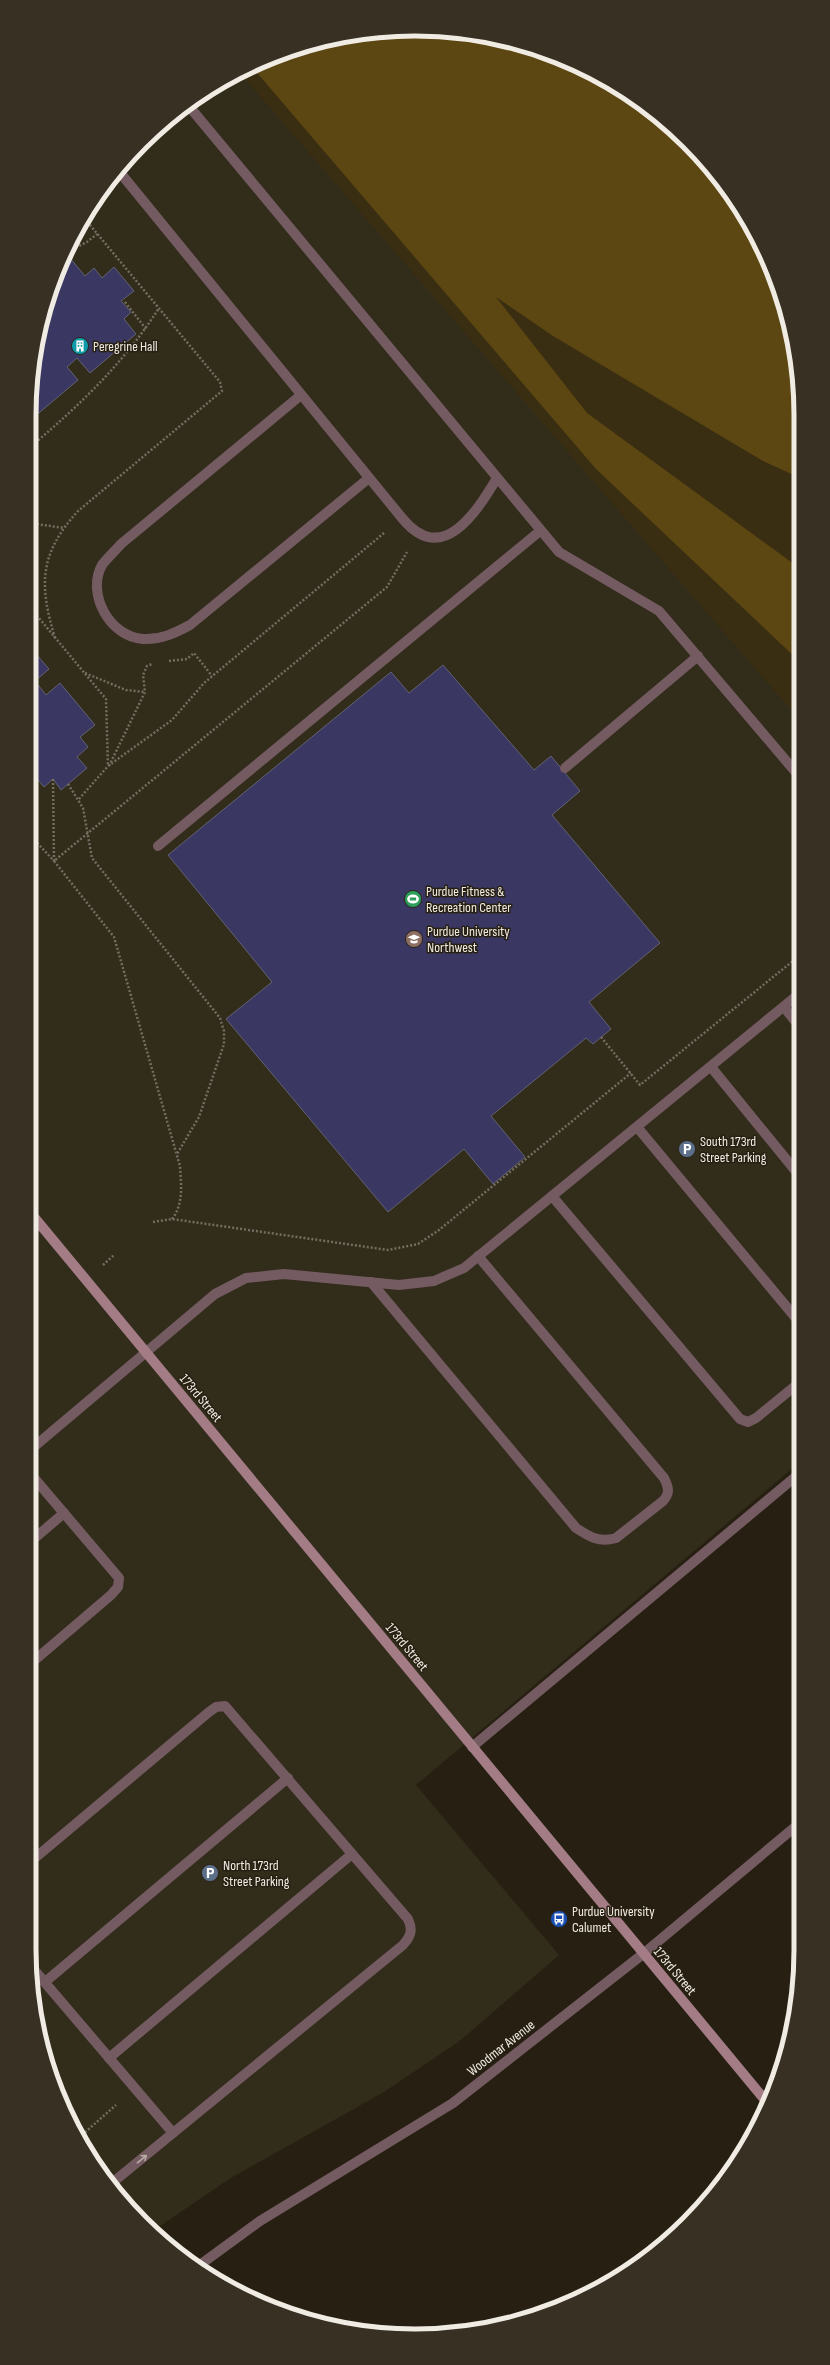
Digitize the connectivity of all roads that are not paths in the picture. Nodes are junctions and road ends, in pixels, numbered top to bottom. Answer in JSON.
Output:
{"nodes":[{"id":1,"x":191,"y":109,"type":"edge"},
{"id":2,"x":122,"y":175,"type":"edge"},
{"id":3,"x":301,"y":395,"type":"junction"},
{"id":4,"x":369,"y":478,"type":"junction"},
{"id":5,"x":497,"y":478,"type":"junction"},
{"id":6,"x":540,"y":531,"type":"junction"},
{"id":7,"x":698,"y":656,"type":"junction"},
{"id":8,"x":565,"y":768,"type":"dead end"},
{"id":9,"x":794,"y":771,"type":"edge"},
{"id":10,"x":158,"y":846,"type":"dead end"},
{"id":11,"x":794,"y":998,"type":"edge"},
{"id":12,"x":784,"y":1007,"type":"junction"},
{"id":13,"x":794,"y":1020,"type":"edge"},
{"id":14,"x":711,"y":1067,"type":"junction"},
{"id":15,"x":636,"y":1127,"type":"junction"},
{"id":16,"x":794,"y":1169,"type":"edge"},
{"id":17,"x":552,"y":1196,"type":"junction"},
{"id":18,"x":36,"y":1219,"type":"edge"},
{"id":19,"x":478,"y":1256,"type":"junction"},
{"id":20,"x":371,"y":1282,"type":"junction"},
{"id":21,"x":794,"y":1316,"type":"edge"},
{"id":22,"x":146,"y":1353,"type":"junction"},
{"id":23,"x":794,"y":1387,"type":"edge"},
{"id":24,"x":36,"y":1445,"type":"edge"},
{"id":25,"x":794,"y":1478,"type":"edge"},
{"id":26,"x":36,"y":1480,"type":"edge"},
{"id":27,"x":64,"y":1513,"type":"junction"},
{"id":28,"x":36,"y":1537,"type":"edge"},
{"id":29,"x":36,"y":1659,"type":"edge"},
{"id":30,"x":472,"y":1747,"type":"junction"},
{"id":31,"x":288,"y":1778,"type":"junction"},
{"id":32,"x":794,"y":1828,"type":"edge"},
{"id":33,"x":352,"y":1854,"type":"junction"},
{"id":34,"x":36,"y":1857,"type":"edge"},
{"id":35,"x":643,"y":1954,"type":"junction"},
{"id":36,"x":37,"y":1973,"type":"edge"},
{"id":37,"x":45,"y":1982,"type":"junction"},
{"id":38,"x":109,"y":2058,"type":"junction"},
{"id":39,"x":764,"y":2098,"type":"edge"},
{"id":40,"x":173,"y":2133,"type":"junction"},
{"id":41,"x":114,"y":2181,"type":"edge"},
{"id":42,"x":202,"y":2263,"type":"edge"}],
"edges":[{"from":1,"to":5,"type":"street"},
{"from":2,"to":3,"type":"street"},
{"from":3,"to":4,"type":"street"},
{"from":3,"to":4,"type":"street"},
{"from":4,"to":5,"type":"street"},
{"from":5,"to":6,"type":"street"},
{"from":6,"to":7,"type":"street"},
{"from":6,"to":10,"type":"street"},
{"from":7,"to":8,"type":"street"},
{"from":7,"to":9,"type":"street"},
{"from":11,"to":12,"type":"street"},
{"from":12,"to":13,"type":"street"},
{"from":12,"to":14,"type":"street"},
{"from":14,"to":15,"type":"street"},
{"from":14,"to":16,"type":"street"},
{"from":15,"to":17,"type":"street"},
{"from":15,"to":21,"type":"street"},
{"from":17,"to":19,"type":"street"},
{"from":17,"to":23,"type":"street"},
{"from":18,"to":22,"type":"street","name":"173rd Street"},
{"from":19,"to":20,"type":"street"},
{"from":19,"to":20,"type":"street"},
{"from":20,"to":22,"type":"street"},
{"from":22,"to":24,"type":"street"},
{"from":22,"to":30,"type":"street","name":"173rd Street"},
{"from":25,"to":30,"type":"street"},
{"from":26,"to":27,"type":"street"},
{"from":27,"to":28,"type":"street"},
{"from":27,"to":29,"type":"street"},
{"from":30,"to":35,"type":"street","name":"173rd Street"},
{"from":31,"to":33,"type":"street"},
{"from":31,"to":34,"type":"street"},
{"from":31,"to":37,"type":"street"},
{"from":32,"to":35,"type":"street","name":"Woodmar Avenue"},
{"from":33,"to":38,"type":"street"},
{"from":33,"to":40,"type":"street"},
{"from":35,"to":39,"type":"street","name":"173rd Street"},
{"from":35,"to":42,"type":"street","name":"Woodmar Avenue"},
{"from":36,"to":37,"type":"street"},
{"from":37,"to":38,"type":"street"},
{"from":38,"to":40,"type":"street"},
{"from":41,"to":40,"type":"street","one_way":true}]}
